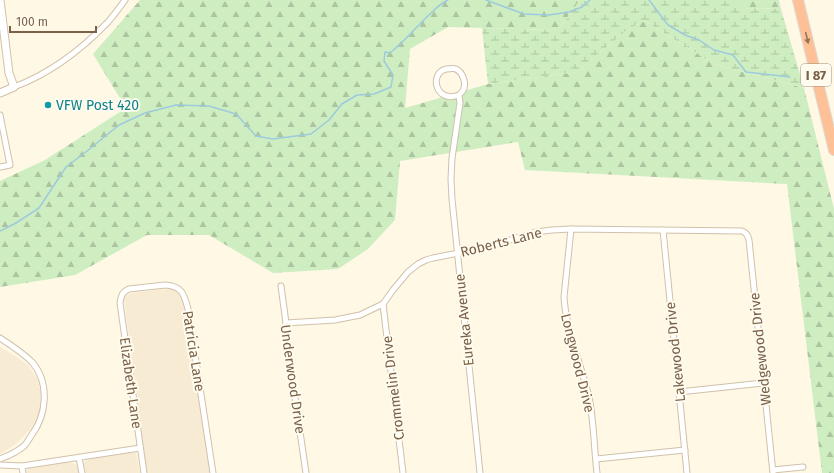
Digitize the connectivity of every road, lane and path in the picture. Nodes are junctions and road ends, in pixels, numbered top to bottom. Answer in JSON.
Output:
{"nodes":[{"id":1,"x":0,"y":0,"type":"edge"},
{"id":2,"x":125,"y":0,"type":"edge"},
{"id":3,"x":798,"y":0,"type":"edge"},
{"id":4,"x":14,"y":87,"type":"junction"},
{"id":5,"x":0,"y":93,"type":"edge"},
{"id":6,"x":459,"y":95,"type":"junction"},
{"id":7,"x":0,"y":115,"type":"edge"},
{"id":8,"x":2,"y":132,"type":"edge"},
{"id":9,"x":834,"y":150,"type":"edge"},
{"id":10,"x":0,"y":167,"type":"edge"},
{"id":11,"x":571,"y":229,"type":"junction"},
{"id":12,"x":663,"y":230,"type":"junction"},
{"id":13,"x":738,"y":231,"type":"joint"},
{"id":14,"x":457,"y":254,"type":"junction"},
{"id":15,"x":281,"y":286,"type":"dead end"},
{"id":16,"x":123,"y":293,"type":"joint"},
{"id":17,"x":383,"y":304,"type":"junction"},
{"id":18,"x":286,"y":323,"type":"junction"},
{"id":19,"x":0,"y":338,"type":"edge"},
{"id":20,"x":764,"y":383,"type":"junction"},
{"id":21,"x":679,"y":392,"type":"junction"},
{"id":22,"x":140,"y":448,"type":"junction"},
{"id":23,"x":685,"y":450,"type":"junction"},
{"id":24,"x":79,"y":458,"type":"junction"},
{"id":25,"x":596,"y":458,"type":"junction"},
{"id":26,"x":0,"y":459,"type":"edge"},
{"id":27,"x":0,"y":465,"type":"edge"},
{"id":28,"x":22,"y":466,"type":"junction"},
{"id":29,"x":803,"y":467,"type":"dead end"},
{"id":30,"x":773,"y":471,"type":"edge"},
{"id":31,"x":23,"y":473,"type":"edge"},
{"id":32,"x":82,"y":473,"type":"edge"},
{"id":33,"x":144,"y":473,"type":"edge"},
{"id":34,"x":213,"y":473,"type":"edge"},
{"id":35,"x":306,"y":473,"type":"edge"},
{"id":36,"x":403,"y":473,"type":"edge"},
{"id":37,"x":480,"y":473,"type":"edge"},
{"id":38,"x":597,"y":473,"type":"edge"},
{"id":39,"x":687,"y":473,"type":"edge"}],
"edges":[{"from":1,"to":4,"type":"street"},
{"from":2,"to":4,"type":"street"},
{"from":3,"to":9,"type":"highway","number":"I 87","one_way":true},
{"from":4,"to":5,"type":"street"},
{"from":6,"to":6,"type":"street","name":"Eureka Avenue"},
{"from":6,"to":14,"type":"street","name":"Eureka Avenue"},
{"from":7,"to":8,"type":"street"},
{"from":8,"to":10,"type":"street"},
{"from":11,"to":12,"type":"street","name":"Roberts Lane"},
{"from":11,"to":14,"type":"street","name":"Roberts Lane"},
{"from":11,"to":25,"type":"street","name":"Longwood Drive"},
{"from":12,"to":13,"type":"street","name":"Roberts Lane"},
{"from":12,"to":21,"type":"street","name":"Lakewood Drive"},
{"from":13,"to":20,"type":"street","name":"Wedgewood Drive"},
{"from":14,"to":17,"type":"street","name":"Roberts Lane"},
{"from":14,"to":37,"type":"street","name":"Eureka Avenue"},
{"from":15,"to":18,"type":"street","name":"Underwood Drive"},
{"from":16,"to":22,"type":"street","name":"Elizabeth Lane"},
{"from":16,"to":34,"type":"street","name":"Patricia Lane"},
{"from":17,"to":18,"type":"street"},
{"from":17,"to":36,"type":"street","name":"Crommelin Drive"},
{"from":18,"to":35,"type":"street","name":"Underwood Drive"},
{"from":19,"to":26,"type":"street"},
{"from":20,"to":21,"type":"street"},
{"from":20,"to":30,"type":"street","name":"Wedgewood Drive"},
{"from":21,"to":23,"type":"street","name":"Lakewood Drive"},
{"from":22,"to":24,"type":"street"},
{"from":22,"to":33,"type":"street","name":"Elizabeth Lane"},
{"from":23,"to":25,"type":"street"},
{"from":23,"to":39,"type":"street","name":"Lakewood Drive"},
{"from":24,"to":28,"type":"street"},
{"from":24,"to":32,"type":"street"},
{"from":25,"to":38,"type":"street","name":"Longwood Drive"},
{"from":27,"to":28,"type":"street"},
{"from":28,"to":31,"type":"street"},
{"from":29,"to":30,"type":"street"}]}
